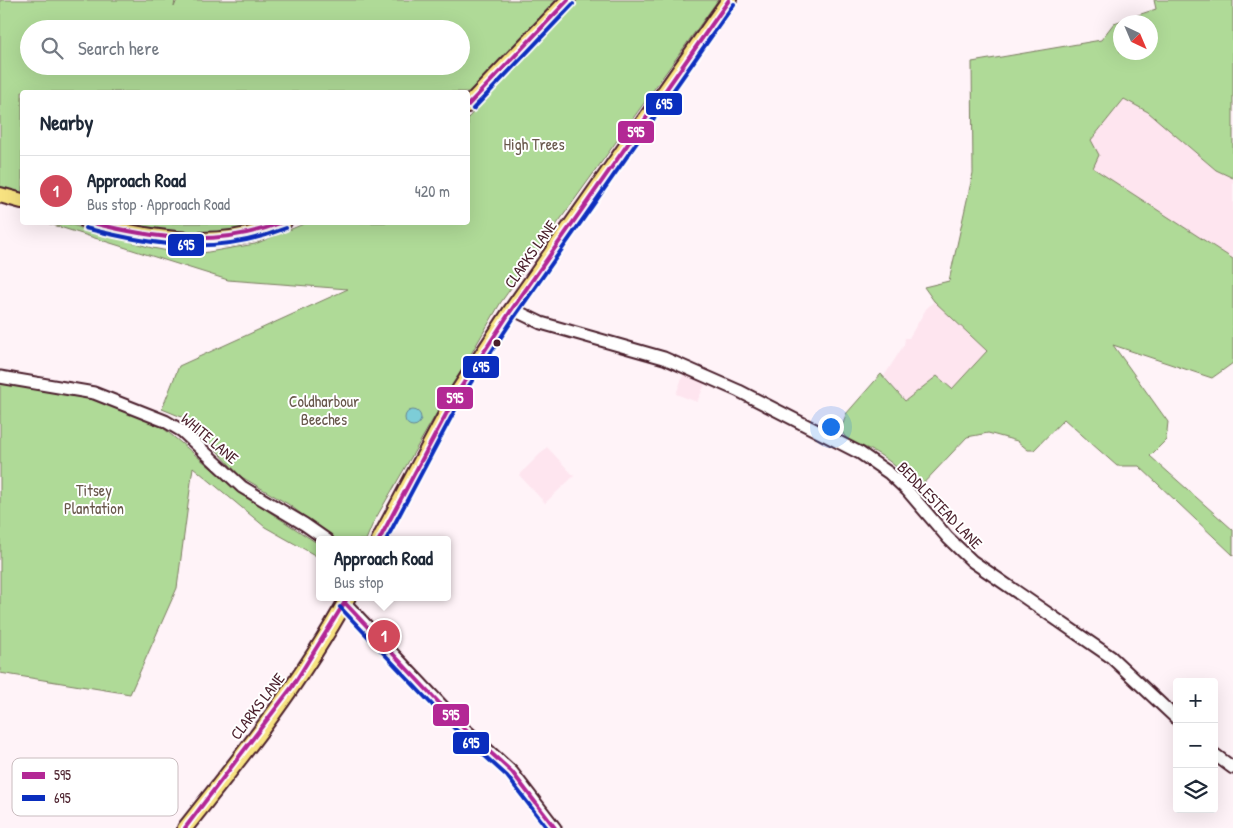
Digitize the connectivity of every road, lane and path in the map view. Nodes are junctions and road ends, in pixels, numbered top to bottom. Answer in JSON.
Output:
{"nodes":[{"id":1,"x":568,"y":0,"type":"edge"},
{"id":2,"x":728,"y":0,"type":"edge"},
{"id":3,"x":470,"y":103,"type":"edge"},
{"id":4,"x":0,"y":195,"type":"edge"},
{"id":5,"x":20,"y":200,"type":"edge"},
{"id":6,"x":102,"y":225,"type":"edge"},
{"id":7,"x":277,"y":225,"type":"edge"},
{"id":8,"x":512,"y":309,"type":"junction"},
{"id":9,"x":0,"y":377,"type":"edge"},
{"id":10,"x":321,"y":536,"type":"edge"},
{"id":11,"x":381,"y":536,"type":"edge"},
{"id":12,"x":346,"y":601,"type":"edge"},
{"id":13,"x":348,"y":601,"type":"edge"},
{"id":14,"x":1173,"y":715,"type":"edge"},
{"id":15,"x":1218,"y":757,"type":"edge"},
{"id":16,"x":1233,"y":768,"type":"edge"},
{"id":17,"x":185,"y":828,"type":"edge"},
{"id":18,"x":555,"y":828,"type":"edge"}],
"edges":[{"from":1,"to":3,"type":"main road"},
{"from":2,"to":8,"type":"main road","name":"CLARKS LANE"},
{"from":4,"to":5,"type":"main road"},
{"from":6,"to":7,"type":"main road"},
{"from":8,"to":11,"type":"main road","name":"CLARKS LANE"},
{"from":8,"to":14,"type":"street","name":"BEDDLESTEAD LANE"},
{"from":9,"to":10,"type":"street","name":"WHITE LANE"},
{"from":12,"to":17,"type":"main road","name":"CLARKS LANE"},
{"from":13,"to":18,"type":"street"},
{"from":15,"to":16,"type":"street"}]}
